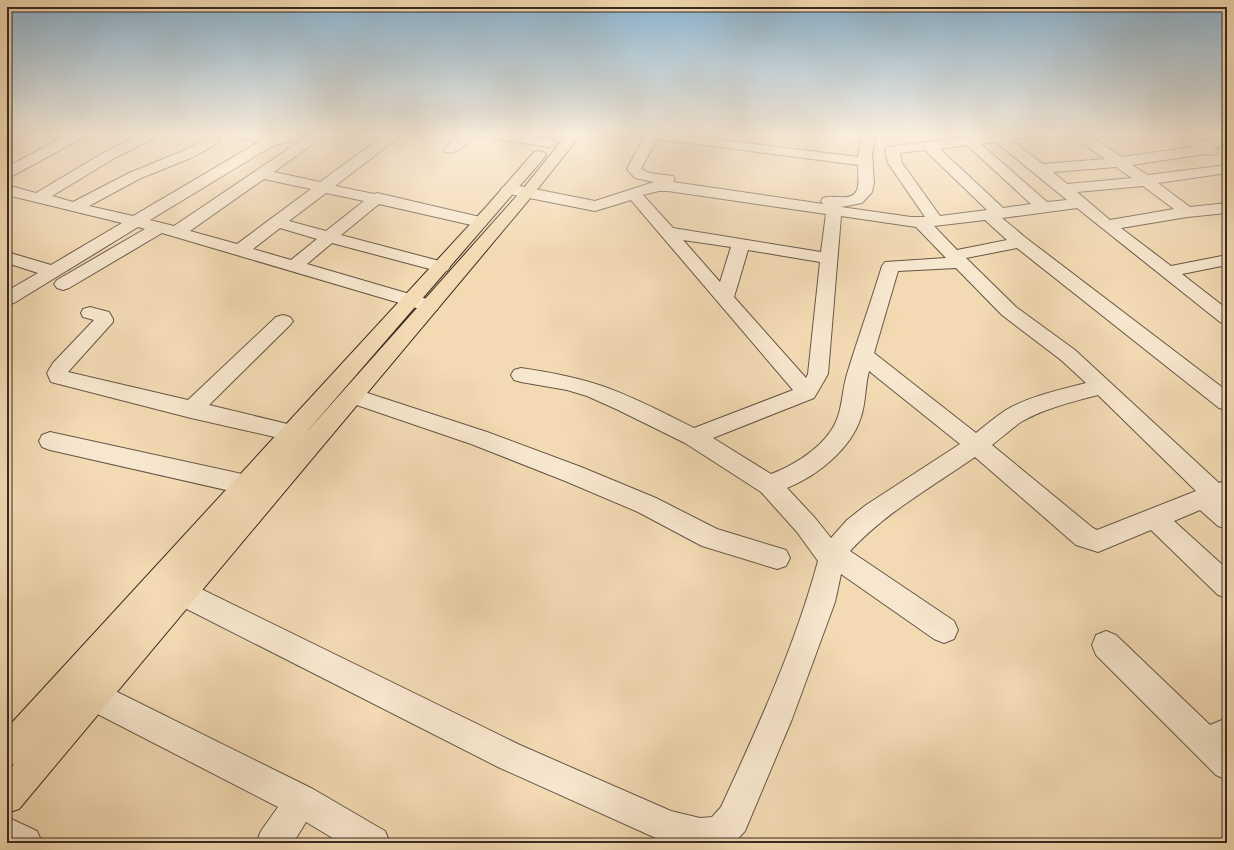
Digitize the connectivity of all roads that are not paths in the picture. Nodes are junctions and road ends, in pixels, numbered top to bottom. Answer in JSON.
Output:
{"nodes":[{"id":1,"x":80,"y":173,"type":"edge"},
{"id":2,"x":142,"y":173,"type":"edge"},
{"id":3,"x":223,"y":173,"type":"edge"},
{"id":4,"x":341,"y":173,"type":"edge"},
{"id":5,"x":530,"y":173,"type":"edge"},
{"id":6,"x":536,"y":173,"type":"edge"},
{"id":7,"x":636,"y":173,"type":"edge"},
{"id":8,"x":865,"y":173,"type":"edge"},
{"id":9,"x":901,"y":173,"type":"edge"},
{"id":10,"x":954,"y":173,"type":"edge"},
{"id":11,"x":1005,"y":173,"type":"edge"},
{"id":12,"x":1047,"y":173,"type":"edge"},
{"id":13,"x":1135,"y":173,"type":"edge"},
{"id":14,"x":1200,"y":173,"type":"edge"},
{"id":15,"x":262,"y":174,"type":"joint"},
{"id":16,"x":1146,"y":180,"type":"junction"},
{"id":17,"x":322,"y":187,"type":"junction"},
{"id":18,"x":1063,"y":189,"type":"junction"},
{"id":19,"x":7,"y":190,"type":"edge"},
{"id":20,"x":518,"y":191,"type":"junction"},
{"id":21,"x":634,"y":194,"type":"junction"},
{"id":22,"x":38,"y":198,"type":"junction"},
{"id":23,"x":377,"y":198,"type":"junction"},
{"id":24,"x":1079,"y":203,"type":"junction"},
{"id":25,"x":75,"y":207,"type":"junction"},
{"id":26,"x":1043,"y":207,"type":"junction"},
{"id":27,"x":1227,"y":208,"type":"edge"},
{"id":28,"x":834,"y":210,"type":"junction"},
{"id":29,"x":1187,"y":212,"type":"junction"},
{"id":30,"x":994,"y":214,"type":"junction"},
{"id":31,"x":277,"y":222,"type":"junction"},
{"id":32,"x":480,"y":222,"type":"junction"},
{"id":33,"x":929,"y":222,"type":"junction"},
{"id":34,"x":148,"y":225,"type":"junction"},
{"id":35,"x":1106,"y":225,"type":"junction"},
{"id":36,"x":177,"y":232,"type":"junction"},
{"id":37,"x":667,"y":232,"type":"junction"},
{"id":38,"x":328,"y":238,"type":"junction"},
{"id":39,"x":1020,"y":242,"type":"junction"},
{"id":40,"x":741,"y":244,"type":"junction"},
{"id":41,"x":239,"y":251,"type":"junction"},
{"id":42,"x":7,"y":257,"type":"edge"},
{"id":43,"x":829,"y":258,"type":"junction"},
{"id":44,"x":956,"y":260,"type":"junction"},
{"id":45,"x":1227,"y":260,"type":"edge"},
{"id":46,"x":293,"y":267,"type":"junction"},
{"id":47,"x":441,"y":267,"type":"junction"},
{"id":48,"x":54,"y":272,"type":"junction"},
{"id":49,"x":1168,"y":272,"type":"junction"},
{"id":50,"x":7,"y":299,"type":"edge"},
{"id":51,"x":724,"y":300,"type":"junction"},
{"id":52,"x":421,"y":303,"type":"junction"},
{"id":53,"x":90,"y":313,"type":"dead end"},
{"id":54,"x":7,"y":314,"type":"edge"},
{"id":55,"x":1227,"y":318,"type":"edge"},
{"id":56,"x":282,"y":321,"type":"dead end"},
{"id":57,"x":864,"y":356,"type":"junction"},
{"id":58,"x":521,"y":375,"type":"dead end"},
{"id":59,"x":1102,"y":386,"type":"junction"},
{"id":60,"x":807,"y":393,"type":"junction"},
{"id":61,"x":352,"y":396,"type":"junction"},
{"id":62,"x":1227,"y":402,"type":"edge"},
{"id":63,"x":191,"y":410,"type":"junction"},
{"id":64,"x":292,"y":433,"type":"junction"},
{"id":65,"x":693,"y":438,"type":"junction"},
{"id":66,"x":50,"y":441,"type":"dead end"},
{"id":67,"x":976,"y":445,"type":"junction"},
{"id":68,"x":245,"y":485,"type":"junction"},
{"id":69,"x":769,"y":486,"type":"junction"},
{"id":70,"x":270,"y":490,"type":"junction"},
{"id":71,"x":1215,"y":494,"type":"edge"},
{"id":72,"x":1154,"y":518,"type":"junction"},
{"id":73,"x":1227,"y":519,"type":"edge"},
{"id":74,"x":833,"y":556,"type":"junction"},
{"id":75,"x":777,"y":558,"type":"dead end"},
{"id":76,"x":1227,"y":586,"type":"edge"},
{"id":77,"x":182,"y":593,"type":"junction"},
{"id":78,"x":944,"y":630,"type":"dead end"},
{"id":79,"x":1106,"y":645,"type":"dead end"},
{"id":80,"x":93,"y":695,"type":"junction"},
{"id":81,"x":1220,"y":747,"type":"edge"},
{"id":82,"x":7,"y":751,"type":"edge"},
{"id":83,"x":7,"y":797,"type":"edge"},
{"id":84,"x":301,"y":801,"type":"junction"},
{"id":85,"x":7,"y":834,"type":"edge"},
{"id":86,"x":667,"y":835,"type":"edge"},
{"id":87,"x":25,"y":843,"type":"edge"},
{"id":88,"x":273,"y":843,"type":"edge"},
{"id":89,"x":373,"y":843,"type":"edge"}],
"edges":[{"from":1,"to":22,"type":"street"},
{"from":2,"to":25,"type":"street"},
{"from":3,"to":34,"type":"street"},
{"from":4,"to":17,"type":"street"},
{"from":5,"to":20,"type":"main road"},
{"from":6,"to":20,"type":"main road"},
{"from":7,"to":8,"type":"street"},
{"from":9,"to":33,"type":"street"},
{"from":10,"to":30,"type":"street"},
{"from":11,"to":26,"type":"street"},
{"from":12,"to":18,"type":"street"},
{"from":13,"to":16,"type":"street"},
{"from":14,"to":16,"type":"street"},
{"from":15,"to":17,"type":"street"},
{"from":15,"to":36,"type":"street"},
{"from":16,"to":18,"type":"street"},
{"from":16,"to":29,"type":"street"},
{"from":17,"to":23,"type":"street"},
{"from":17,"to":31,"type":"street"},
{"from":18,"to":24,"type":"street"},
{"from":19,"to":22,"type":"street"},
{"from":20,"to":21,"type":"street"},
{"from":20,"to":32,"type":"main road"},
{"from":20,"to":52,"type":"main road"},
{"from":21,"to":28,"type":"street"},
{"from":21,"to":37,"type":"street"},
{"from":22,"to":25,"type":"street"},
{"from":23,"to":32,"type":"street"},
{"from":23,"to":38,"type":"street"},
{"from":24,"to":26,"type":"street"},
{"from":24,"to":35,"type":"street"},
{"from":25,"to":34,"type":"street"},
{"from":26,"to":30,"type":"street"},
{"from":27,"to":29,"type":"street"},
{"from":28,"to":33,"type":"street"},
{"from":28,"to":43,"type":"street"},
{"from":29,"to":35,"type":"street"},
{"from":30,"to":33,"type":"street"},
{"from":30,"to":39,"type":"street"},
{"from":31,"to":38,"type":"street"},
{"from":31,"to":41,"type":"street"},
{"from":32,"to":47,"type":"main road"},
{"from":33,"to":44,"type":"street"},
{"from":34,"to":36,"type":"street"},
{"from":34,"to":48,"type":"street"},
{"from":34,"to":54,"type":"street"},
{"from":35,"to":49,"type":"street"},
{"from":36,"to":41,"type":"street"},
{"from":37,"to":40,"type":"street"},
{"from":37,"to":51,"type":"street"},
{"from":38,"to":46,"type":"street"},
{"from":38,"to":47,"type":"street"},
{"from":39,"to":44,"type":"street"},
{"from":39,"to":62,"type":"street"},
{"from":40,"to":43,"type":"street"},
{"from":40,"to":51,"type":"street"},
{"from":41,"to":46,"type":"street"},
{"from":42,"to":48,"type":"street"},
{"from":43,"to":60,"type":"street"},
{"from":44,"to":57,"type":"street"},
{"from":44,"to":59,"type":"street"},
{"from":45,"to":49,"type":"street"},
{"from":46,"to":52,"type":"street"},
{"from":47,"to":52,"type":"main road"},
{"from":48,"to":50,"type":"street"},
{"from":49,"to":55,"type":"street"},
{"from":51,"to":60,"type":"street"},
{"from":52,"to":61,"type":"main road"},
{"from":52,"to":64,"type":"main road"},
{"from":53,"to":63,"type":"street"},
{"from":56,"to":63,"type":"street"},
{"from":57,"to":67,"type":"street"},
{"from":57,"to":69,"type":"street"},
{"from":58,"to":65,"type":"street"},
{"from":59,"to":67,"type":"street"},
{"from":59,"to":71,"type":"street"},
{"from":60,"to":65,"type":"street"},
{"from":61,"to":70,"type":"main road"},
{"from":61,"to":75,"type":"street"},
{"from":63,"to":64,"type":"street"},
{"from":64,"to":68,"type":"main road"},
{"from":65,"to":69,"type":"street"},
{"from":66,"to":68,"type":"street"},
{"from":67,"to":72,"type":"street"},
{"from":67,"to":74,"type":"street"},
{"from":68,"to":70,"type":"street"},
{"from":68,"to":82,"type":"main road"},
{"from":69,"to":74,"type":"street"},
{"from":70,"to":77,"type":"main road"},
{"from":71,"to":72,"type":"street"},
{"from":71,"to":73,"type":"street"},
{"from":72,"to":76,"type":"street"},
{"from":74,"to":78,"type":"street"},
{"from":74,"to":86,"type":"street"},
{"from":77,"to":80,"type":"main road"},
{"from":77,"to":86,"type":"street"},
{"from":79,"to":81,"type":"street"},
{"from":80,"to":83,"type":"main road"},
{"from":80,"to":84,"type":"street"},
{"from":84,"to":88,"type":"street"},
{"from":84,"to":89,"type":"street"},
{"from":85,"to":87,"type":"street"}]}
